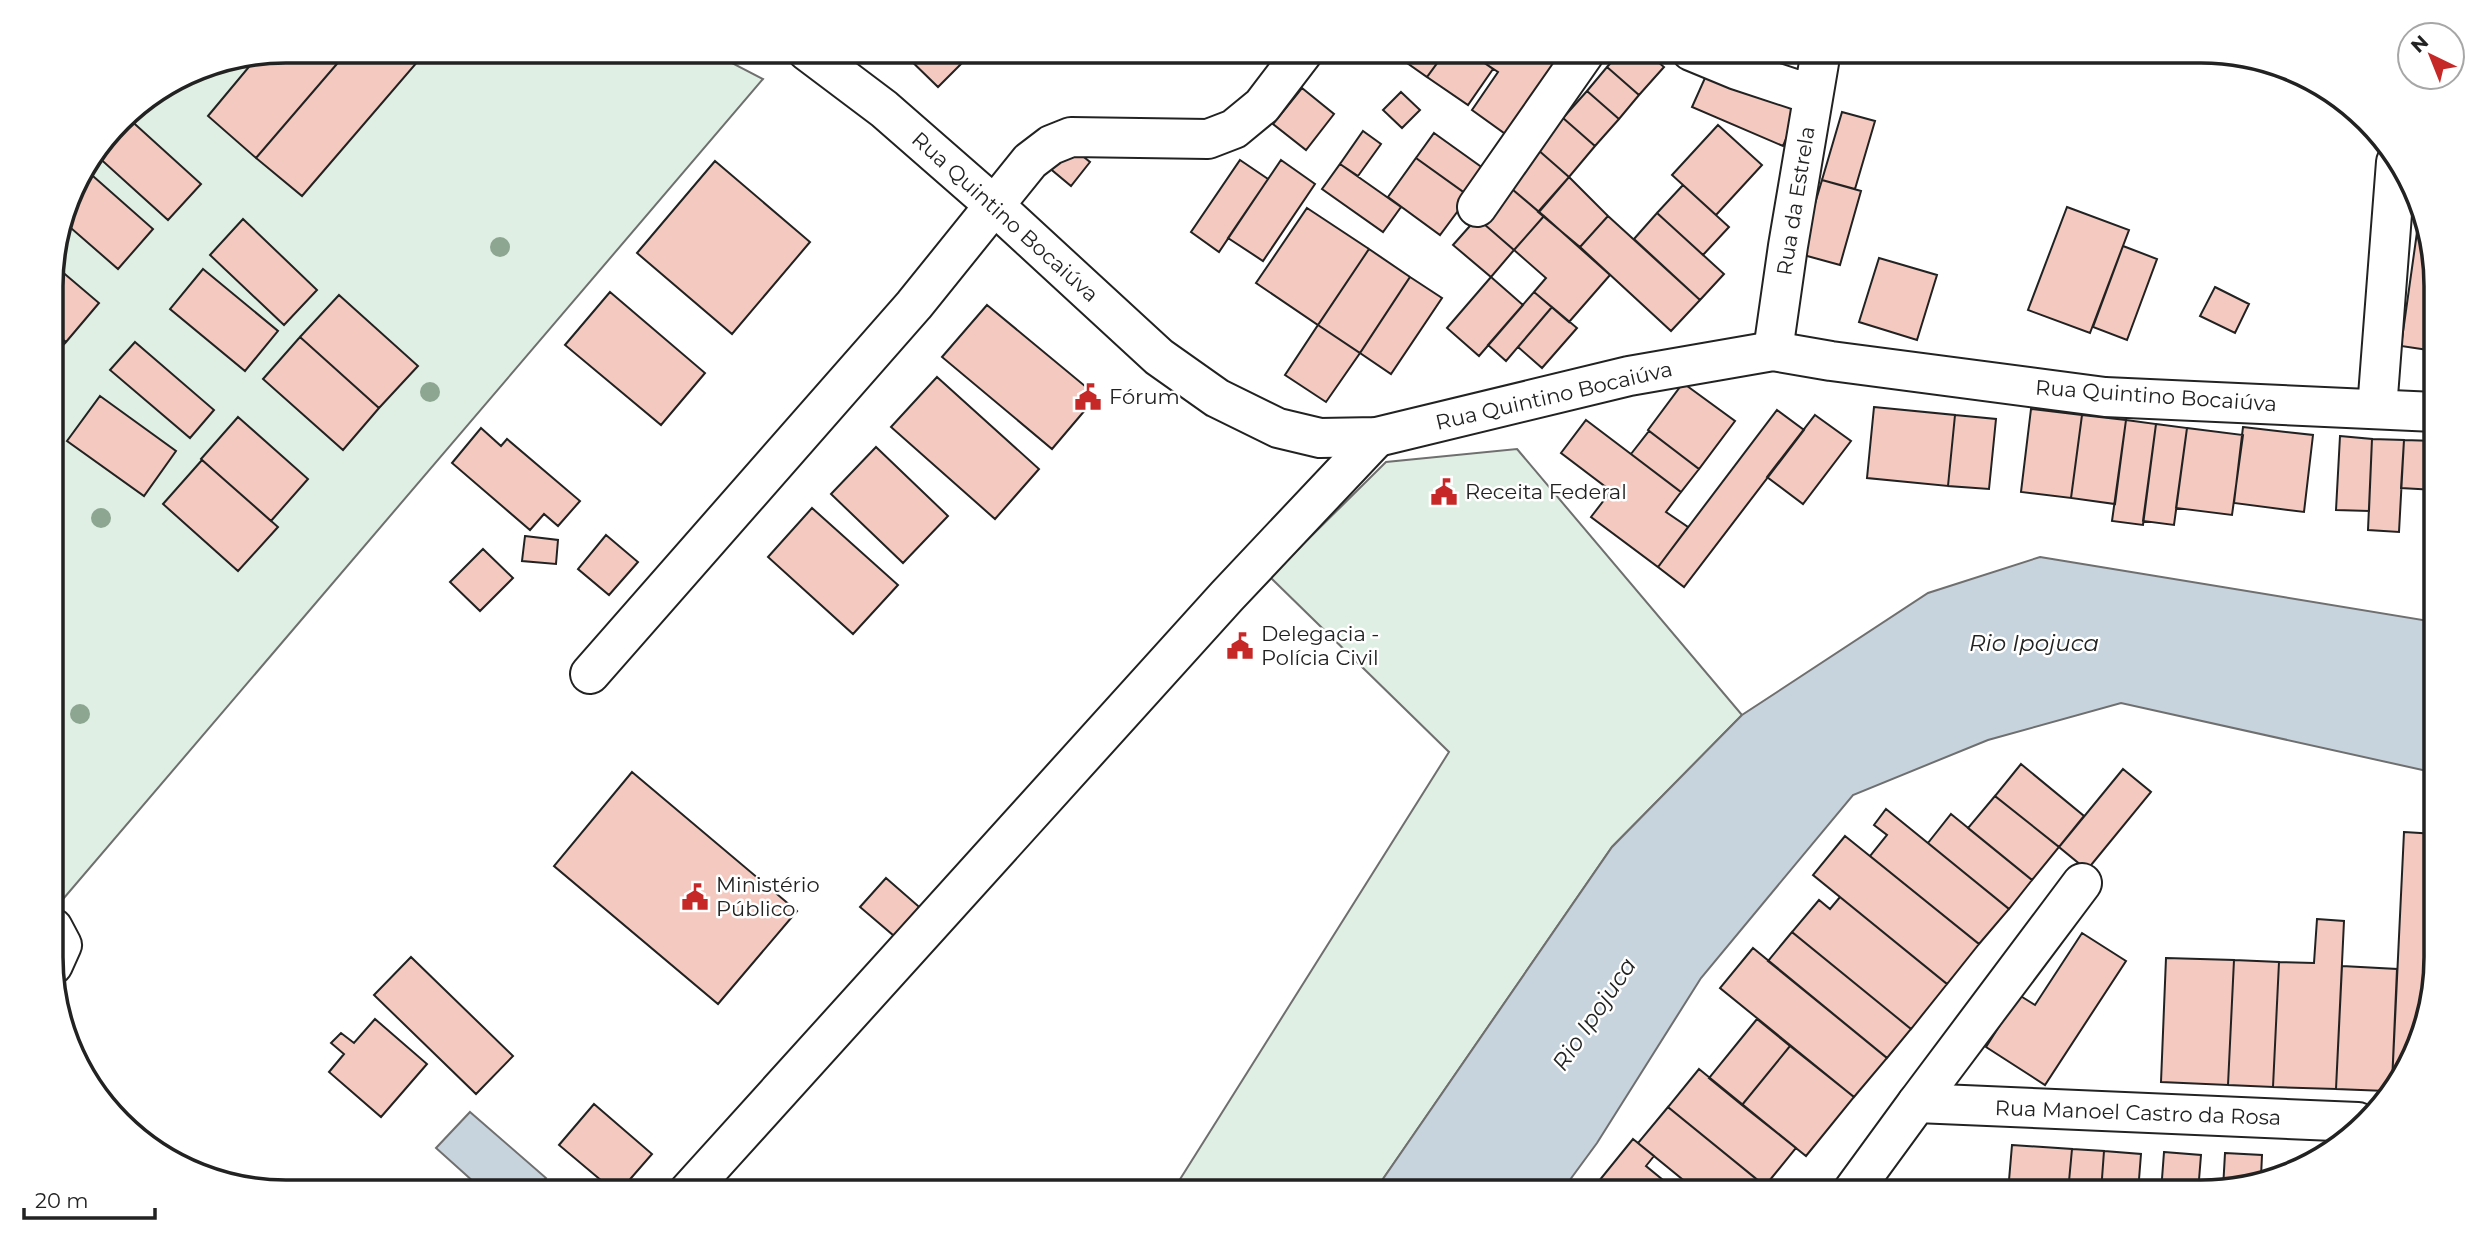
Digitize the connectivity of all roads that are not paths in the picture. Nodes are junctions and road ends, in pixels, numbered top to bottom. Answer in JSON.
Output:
{"nodes":[{"id":1,"x":823,"y":63,"type":"edge"},
{"id":2,"x":1295,"y":63,"type":"edge"},
{"id":3,"x":1578,"y":63,"type":"edge"},
{"id":4,"x":1720,"y":63,"type":"edge"},
{"id":5,"x":1819,"y":63,"type":"edge"},
{"id":6,"x":1812,"y":95,"type":"junction"},
{"id":7,"x":2395,"y":177,"type":"edge"},
{"id":8,"x":995,"y":206,"type":"junction"},
{"id":9,"x":1477,"y":207,"type":"dead end"},
{"id":10,"x":1773,"y":351,"type":"junction"},
{"id":11,"x":2377,"y":409,"type":"junction"},
{"id":12,"x":2424,"y":411,"type":"edge"},
{"id":13,"x":1377,"y":438,"type":"junction"},
{"id":14,"x":590,"y":674,"type":"dead end"},
{"id":15,"x":2082,"y":883,"type":"dead end"},
{"id":16,"x":1917,"y":1103,"type":"junction"},
{"id":17,"x":2351,"y":1122,"type":"edge"},
{"id":18,"x":699,"y":1180,"type":"edge"},
{"id":19,"x":1861,"y":1180,"type":"edge"}],
"edges":[{"from":1,"to":8,"type":"street","name":"Rua Quintino Bocaiúva"},
{"from":2,"to":8,"type":"street"},
{"from":3,"to":9,"type":"street"},
{"from":4,"to":6,"type":"street"},
{"from":5,"to":6,"type":"street","name":"Rua da Estrela"},
{"from":6,"to":10,"type":"street","name":"Rua da Estrela"},
{"from":7,"to":11,"type":"street"},
{"from":8,"to":13,"type":"street","name":"Rua Quintino Bocaiúva"},
{"from":8,"to":14,"type":"street"},
{"from":10,"to":11,"type":"street","name":"Rua Quintino Bocaiúva"},
{"from":10,"to":13,"type":"street","name":"Rua Quintino Bocaiúva"},
{"from":11,"to":12,"type":"street","name":"Rua Quintino Bocaiúva"},
{"from":13,"to":18,"type":"street"},
{"from":15,"to":16,"type":"street"},
{"from":16,"to":17,"type":"street","name":"Rua Manoel Castro da Rosa"},
{"from":16,"to":19,"type":"street"}]}
